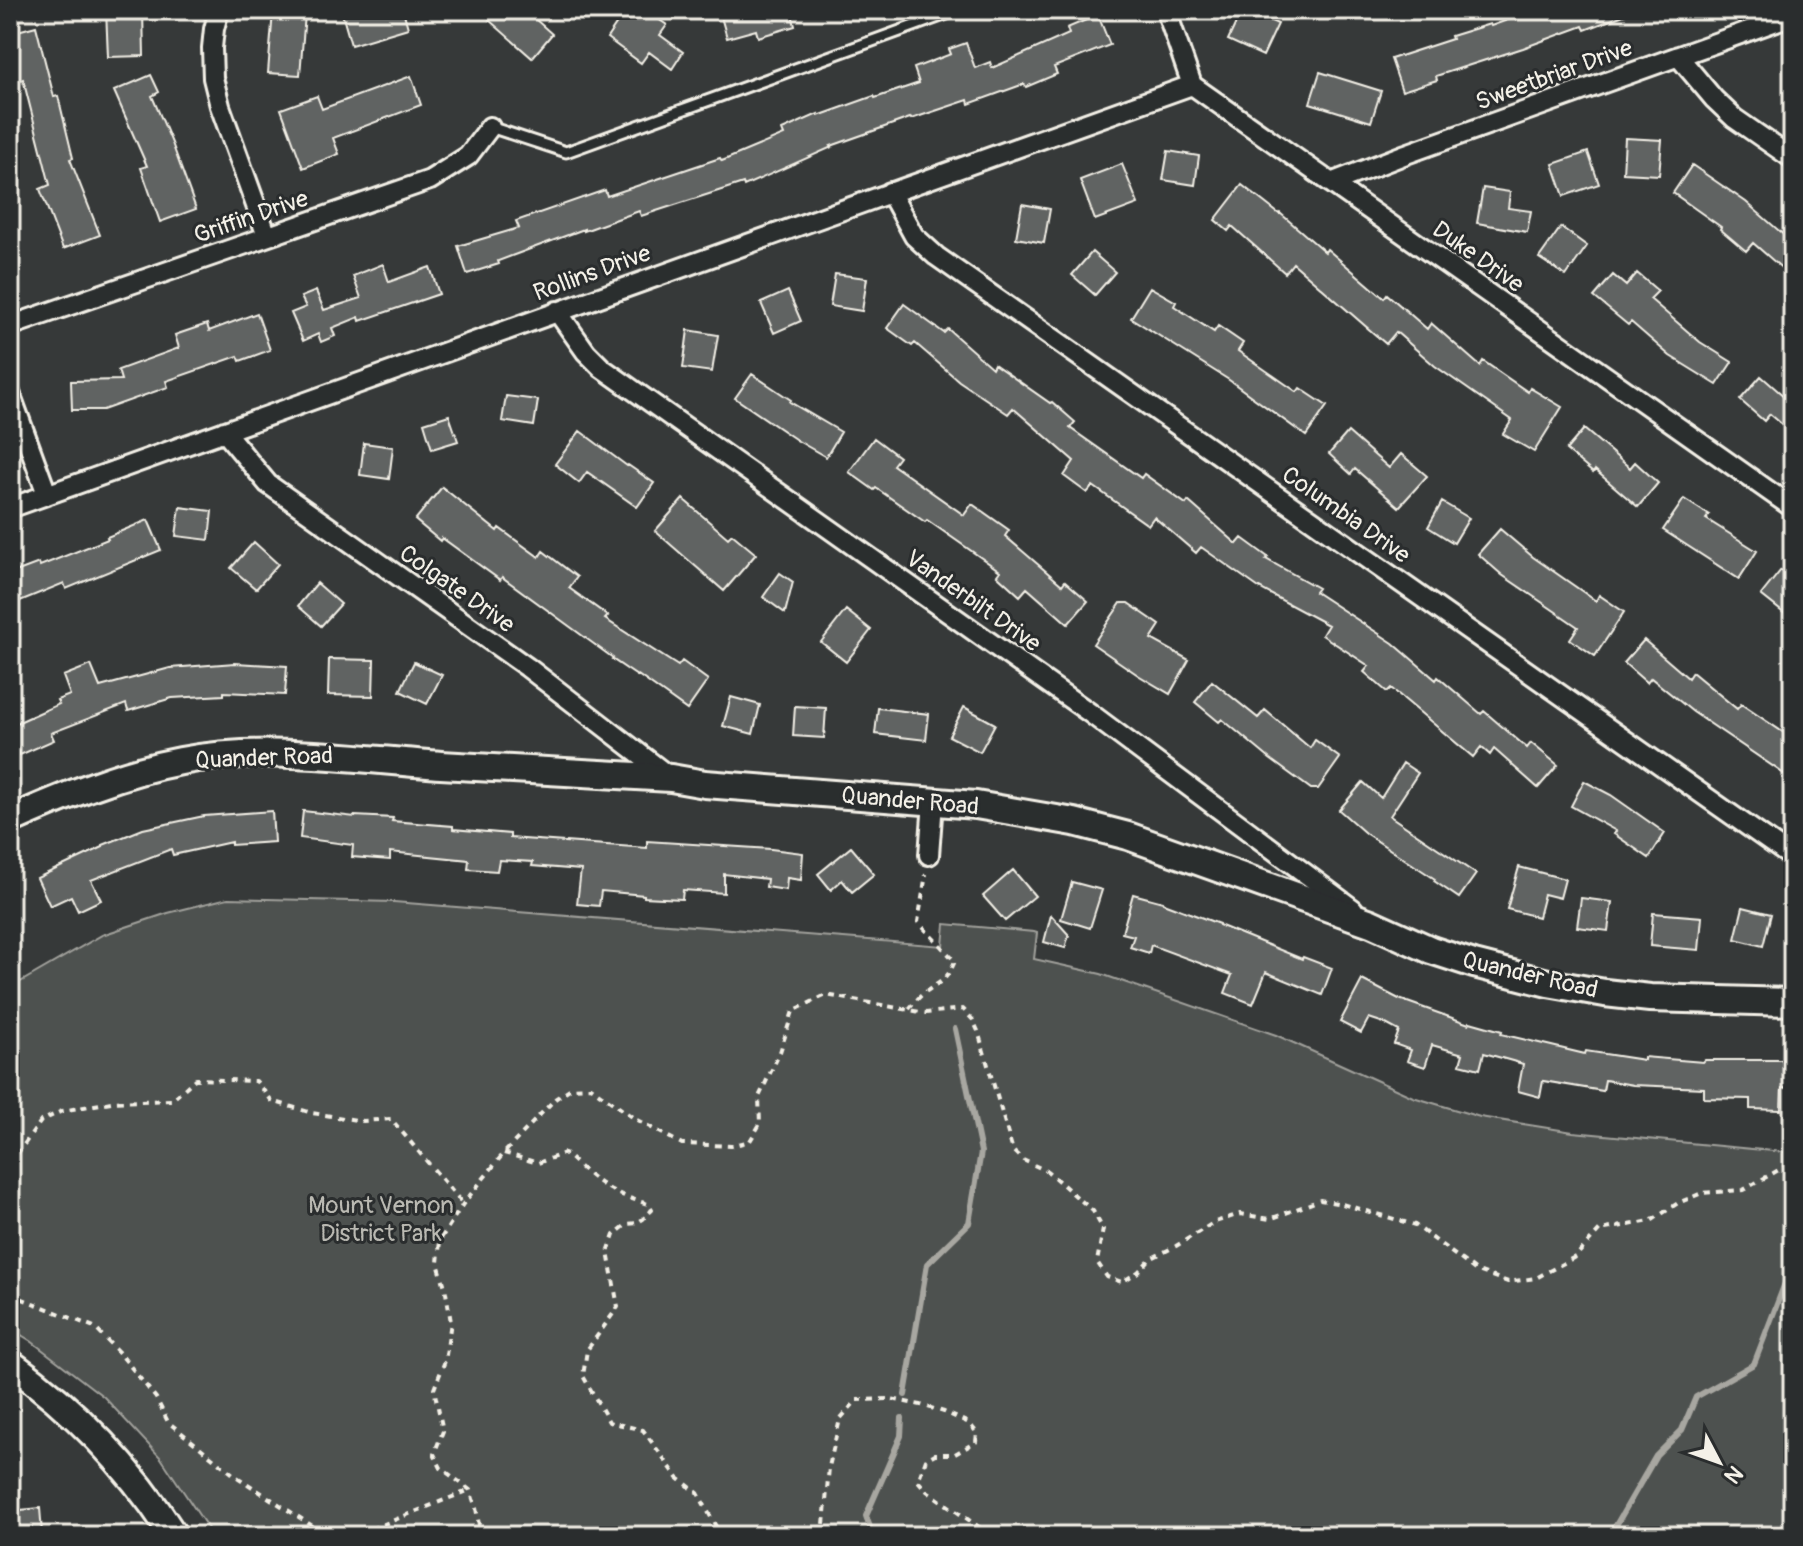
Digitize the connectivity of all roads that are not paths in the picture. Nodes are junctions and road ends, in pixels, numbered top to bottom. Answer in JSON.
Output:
{"nodes":[{"id":1,"x":219,"y":10,"type":"edge"},
{"id":2,"x":958,"y":10,"type":"edge"},
{"id":3,"x":1168,"y":15,"type":"edge"},
{"id":4,"x":1793,"y":15,"type":"edge"},
{"id":5,"x":1678,"y":56,"type":"junction"},
{"id":6,"x":1192,"y":85,"type":"junction"},
{"id":7,"x":490,"y":127,"type":"joint"},
{"id":8,"x":1793,"y":159,"type":"edge"},
{"id":9,"x":1331,"y":183,"type":"junction"},
{"id":10,"x":890,"y":192,"type":"junction"},
{"id":11,"x":267,"y":236,"type":"junction"},
{"id":12,"x":557,"y":311,"type":"junction"},
{"id":13,"x":10,"y":326,"type":"edge"},
{"id":14,"x":10,"y":393,"type":"edge"},
{"id":15,"x":224,"y":431,"type":"junction"},
{"id":16,"x":47,"y":494,"type":"junction"},
{"id":17,"x":10,"y":508,"type":"edge"},
{"id":18,"x":1793,"y":508,"type":"edge"},
{"id":19,"x":671,"y":778,"type":"junction"},
{"id":20,"x":933,"y":802,"type":"junction"},
{"id":21,"x":10,"y":820,"type":"edge"},
{"id":22,"x":929,"y":855,"type":"road end"},
{"id":23,"x":1793,"y":858,"type":"edge"},
{"id":24,"x":1371,"y":923,"type":"junction"},
{"id":25,"x":1793,"y":1002,"type":"edge"},
{"id":26,"x":10,"y":1363,"type":"edge"},
{"id":27,"x":174,"y":1536,"type":"edge"}],
"edges":[{"from":1,"to":11,"type":"street"},
{"from":2,"to":7,"type":"lane"},
{"from":3,"to":6,"type":"street"},
{"from":4,"to":5,"type":"street","name":"Sweetbriar Drive"},
{"from":5,"to":8,"type":"street"},
{"from":5,"to":9,"type":"street","name":"Sweetbriar Drive"},
{"from":6,"to":9,"type":"street","name":"Duke Drive"},
{"from":6,"to":10,"type":"street","name":"Rollins Drive"},
{"from":7,"to":11,"type":"street","name":"Griffin Drive"},
{"from":9,"to":18,"type":"street","name":"Duke Drive"},
{"from":10,"to":12,"type":"street","name":"Rollins Drive"},
{"from":10,"to":23,"type":"street","name":"Columbia Drive"},
{"from":11,"to":13,"type":"street","name":"Griffin Drive"},
{"from":12,"to":15,"type":"street","name":"Rollins Drive"},
{"from":12,"to":24,"type":"street","name":"Vanderbilt Drive"},
{"from":14,"to":16,"type":"street"},
{"from":15,"to":16,"type":"street","name":"Rollins Drive"},
{"from":15,"to":19,"type":"street","name":"Colgate Drive"},
{"from":16,"to":17,"type":"street","name":"Rollins Drive"},
{"from":19,"to":20,"type":"street","name":"Quander Road"},
{"from":19,"to":21,"type":"street","name":"Quander Road"},
{"from":20,"to":22,"type":"street"},
{"from":20,"to":24,"type":"street","name":"Quander Road"},
{"from":24,"to":25,"type":"street","name":"Quander Road"},
{"from":26,"to":27,"type":"street"}]}
